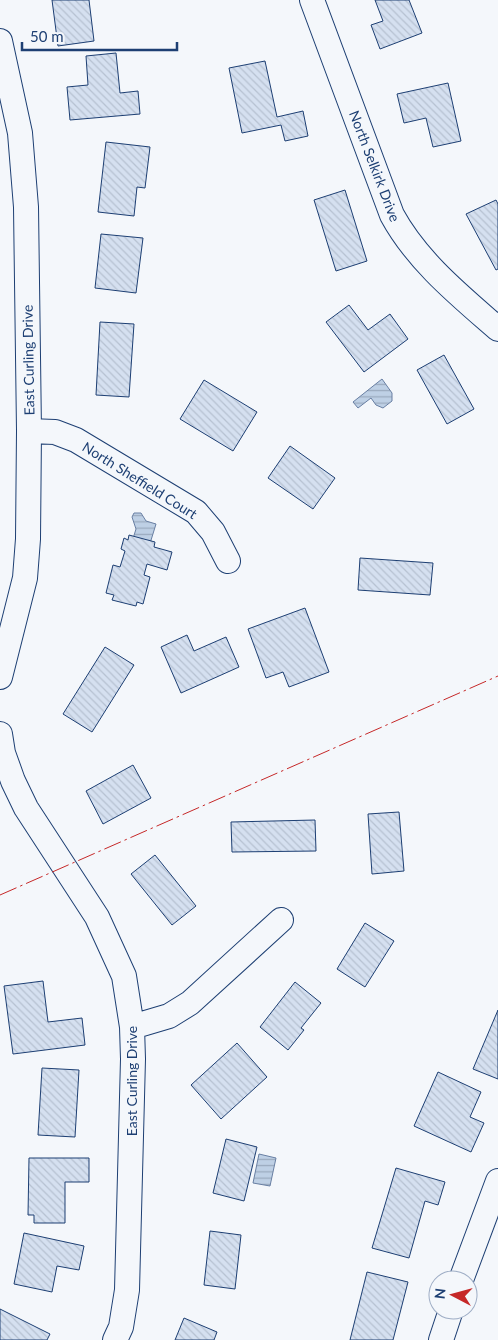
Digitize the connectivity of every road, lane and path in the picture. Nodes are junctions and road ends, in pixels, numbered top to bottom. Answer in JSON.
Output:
{"nodes":[{"id":1,"x":312,"y":0,"type":"edge"},
{"id":2,"x":0,"y":41,"type":"edge"},
{"id":3,"x":498,"y":329,"type":"edge"},
{"id":4,"x":29,"y":431,"type":"junction"},
{"id":5,"x":228,"y":561,"type":"dead end"},
{"id":6,"x":0,"y":677,"type":"edge"},
{"id":7,"x":0,"y":734,"type":"edge"},
{"id":8,"x":281,"y":920,"type":"dead end"},
{"id":9,"x":132,"y":1027,"type":"junction"},
{"id":10,"x":498,"y":1180,"type":"edge"},
{"id":11,"x":465,"y":1270,"type":"edge"},
{"id":12,"x":448,"y":1320,"type":"edge"},
{"id":13,"x":115,"y":1340,"type":"edge"},
{"id":14,"x":441,"y":1340,"type":"edge"}],
"edges":[{"from":1,"to":3,"type":"street","name":"North Selkirk Drive"},
{"from":2,"to":4,"type":"street","name":"East Curling Drive"},
{"from":4,"to":5,"type":"street","name":"North Sheffield Court"},
{"from":4,"to":6,"type":"street","name":"East Curling Drive"},
{"from":7,"to":9,"type":"street","name":"East Curling Drive"},
{"from":8,"to":9,"type":"street"},
{"from":9,"to":13,"type":"street","name":"East Curling Drive"},
{"from":10,"to":11,"type":"street"},
{"from":12,"to":14,"type":"street"}]}
